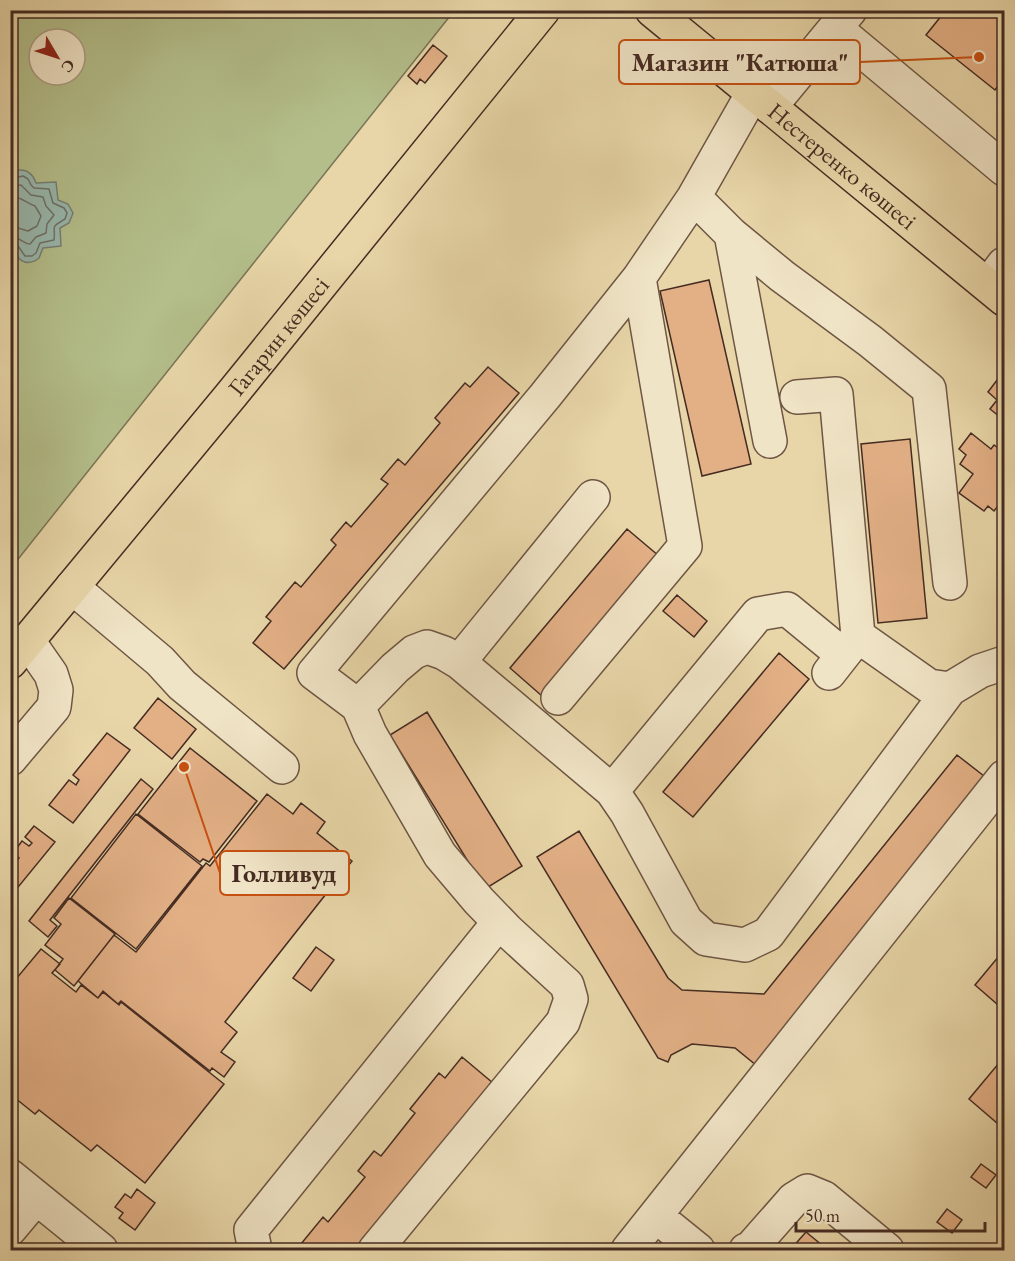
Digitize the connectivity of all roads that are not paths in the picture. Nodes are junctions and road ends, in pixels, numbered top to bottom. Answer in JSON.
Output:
{"nodes":[{"id":1,"x":543,"y":10,"type":"edge"},
{"id":2,"x":652,"y":10,"type":"edge"},
{"id":3,"x":843,"y":19,"type":"edge"},
{"id":4,"x":761,"y":100,"type":"junction"},
{"id":5,"x":1005,"y":169,"type":"edge"},
{"id":6,"x":694,"y":197,"type":"junction"},
{"id":7,"x":731,"y":234,"type":"junction"},
{"id":8,"x":639,"y":278,"type":"junction"},
{"id":9,"x":999,"y":283,"type":"edge"},
{"id":10,"x":797,"y":397,"type":"dead end"},
{"id":11,"x":770,"y":441,"type":"dead end"},
{"id":12,"x":593,"y":497,"type":"dead end"},
{"id":13,"x":950,"y":583,"type":"dead end"},
{"id":14,"x":72,"y":587,"type":"junction"},
{"id":15,"x":19,"y":651,"type":"edge"},
{"id":16,"x":843,"y":654,"type":"junction"},
{"id":17,"x":459,"y":662,"type":"junction"},
{"id":18,"x":1005,"y":663,"type":"edge"},
{"id":19,"x":950,"y":689,"type":"junction"},
{"id":20,"x":558,"y":698,"type":"dead end"},
{"id":21,"x":358,"y":706,"type":"junction"},
{"id":22,"x":10,"y":759,"type":"edge"},
{"id":23,"x":282,"y":767,"type":"dead end"},
{"id":24,"x":1005,"y":777,"type":"edge"},
{"id":25,"x":612,"y":791,"type":"junction"},
{"id":26,"x":499,"y":922,"type":"junction"},
{"id":27,"x":10,"y":1176,"type":"edge"},
{"id":28,"x":36,"y":1198,"type":"junction"},
{"id":29,"x":656,"y":1216,"type":"junction"},
{"id":30,"x":10,"y":1230,"type":"edge"},
{"id":31,"x":749,"y":1250,"type":"edge"},
{"id":32,"x":101,"y":1251,"type":"edge"},
{"id":33,"x":255,"y":1251,"type":"edge"},
{"id":34,"x":375,"y":1251,"type":"edge"},
{"id":35,"x":628,"y":1251,"type":"edge"},
{"id":36,"x":698,"y":1251,"type":"edge"},
{"id":37,"x":887,"y":1251,"type":"edge"}],
"edges":[{"from":1,"to":14,"type":"main road","name":"Гагарин көшесі"},
{"from":2,"to":4,"type":"main road","name":"Нестеренко көшесі"},
{"from":3,"to":4,"type":"street"},
{"from":3,"to":5,"type":"street"},
{"from":4,"to":6,"type":"street"},
{"from":4,"to":9,"type":"main road","name":"Нестеренко көшесі"},
{"from":6,"to":7,"type":"street"},
{"from":6,"to":8,"type":"street"},
{"from":7,"to":11,"type":"street"},
{"from":7,"to":13,"type":"street"},
{"from":8,"to":20,"type":"street"},
{"from":8,"to":21,"type":"street"},
{"from":10,"to":16,"type":"street"},
{"from":12,"to":17,"type":"street"},
{"from":14,"to":15,"type":"main road","name":"Гагарин көшесі"},
{"from":14,"to":23,"type":"street"},
{"from":15,"to":22,"type":"street"},
{"from":16,"to":19,"type":"street"},
{"from":16,"to":25,"type":"street"},
{"from":17,"to":21,"type":"street"},
{"from":17,"to":25,"type":"street"},
{"from":18,"to":19,"type":"street"},
{"from":19,"to":25,"type":"street"},
{"from":21,"to":26,"type":"street"},
{"from":24,"to":29,"type":"street"},
{"from":26,"to":33,"type":"street"},
{"from":26,"to":34,"type":"street"},
{"from":27,"to":28,"type":"street"},
{"from":28,"to":30,"type":"street"},
{"from":28,"to":32,"type":"street"},
{"from":29,"to":35,"type":"street"},
{"from":29,"to":36,"type":"street"},
{"from":31,"to":37,"type":"street"}]}
